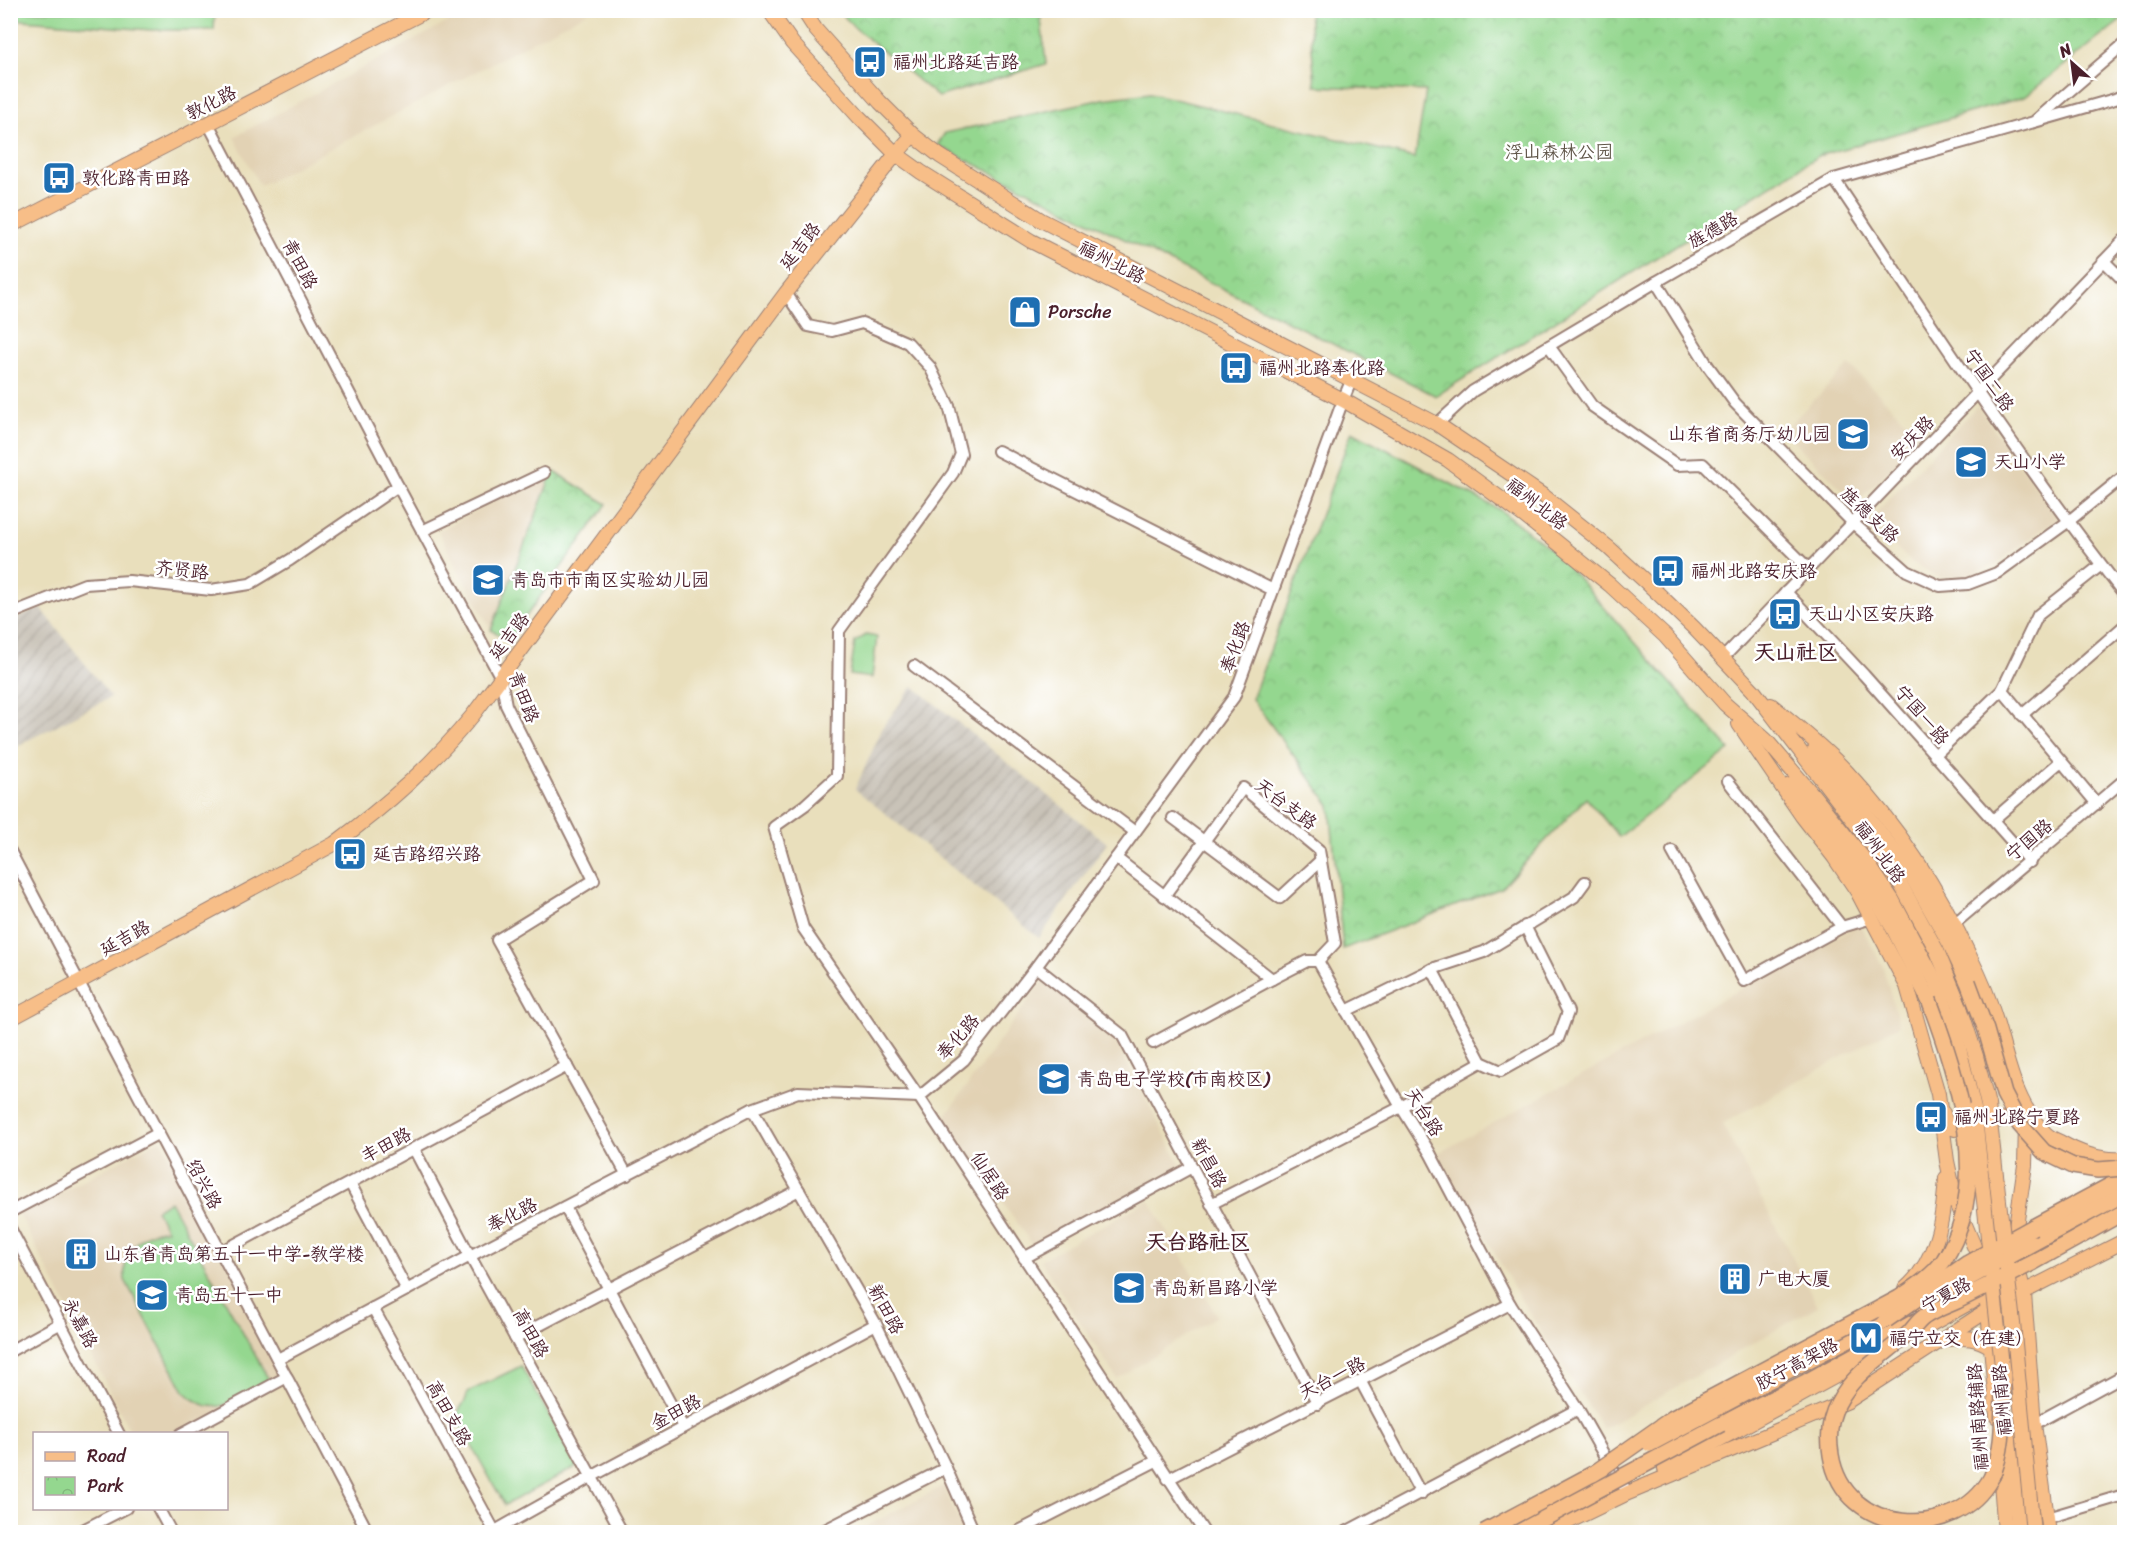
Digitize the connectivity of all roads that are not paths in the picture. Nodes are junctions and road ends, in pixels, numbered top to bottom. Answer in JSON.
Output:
{"nodes":[{"id":1,"x":428,"y":10,"type":"edge"},
{"id":2,"x":769,"y":10,"type":"edge"},
{"id":3,"x":803,"y":10,"type":"edge"},
{"id":4,"x":2124,"y":44,"type":"edge"},
{"id":5,"x":2124,"y":95,"type":"edge"},
{"id":6,"x":2034,"y":122,"type":"junction"},
{"id":7,"x":209,"y":125,"type":"junction"},
{"id":8,"x":913,"y":135,"type":"junction"},
{"id":9,"x":896,"y":154,"type":"junction"},
{"id":10,"x":1834,"y":179,"type":"junction"},
{"id":11,"x":10,"y":226,"type":"edge"},
{"id":12,"x":2124,"y":240,"type":"edge"},
{"id":13,"x":2104,"y":261,"type":"junction"},
{"id":14,"x":2124,"y":281,"type":"edge"},
{"id":15,"x":1656,"y":282,"type":"junction"},
{"id":16,"x":786,"y":293,"type":"junction"},
{"id":17,"x":1549,"y":346,"type":"junction"},
{"id":18,"x":1352,"y":379,"type":"junction"},
{"id":19,"x":1978,"y":393,"type":"junction"},
{"id":20,"x":1343,"y":400,"type":"junction"},
{"id":21,"x":1437,"y":424,"type":"junction"},
{"id":22,"x":998,"y":451,"type":"dead end"},
{"id":23,"x":544,"y":473,"type":"dead end"},
{"id":24,"x":2124,"y":476,"type":"edge"},
{"id":25,"x":398,"y":486,"type":"junction"},
{"id":26,"x":2069,"y":521,"type":"junction"},
{"id":27,"x":1853,"y":523,"type":"junction"},
{"id":28,"x":422,"y":531,"type":"junction"},
{"id":29,"x":2102,"y":565,"type":"junction"},
{"id":30,"x":1809,"y":569,"type":"junction"},
{"id":31,"x":1273,"y":590,"type":"junction"},
{"id":32,"x":1786,"y":592,"type":"junction"},
{"id":33,"x":2124,"y":594,"type":"edge"},
{"id":34,"x":10,"y":614,"type":"edge"},
{"id":35,"x":2124,"y":626,"type":"edge"},
{"id":36,"x":1723,"y":658,"type":"junction"},
{"id":37,"x":914,"y":666,"type":"dead end"},
{"id":38,"x":501,"y":678,"type":"junction"},
{"id":39,"x":1753,"y":690,"type":"junction"},
{"id":40,"x":2002,"y":690,"type":"junction"},
{"id":41,"x":1725,"y":704,"type":"junction"},
{"id":42,"x":2022,"y":715,"type":"junction"},
{"id":43,"x":1790,"y":720,"type":"junction"},
{"id":44,"x":1753,"y":743,"type":"junction"},
{"id":45,"x":1935,"y":754,"type":"junction"},
{"id":46,"x":2061,"y":761,"type":"junction"},
{"id":47,"x":2124,"y":780,"type":"edge"},
{"id":48,"x":1728,"y":781,"type":"dead end"},
{"id":49,"x":2097,"y":804,"type":"junction"},
{"id":50,"x":1860,"y":807,"type":"joint"},
{"id":51,"x":1173,"y":818,"type":"dead end"},
{"id":52,"x":1993,"y":820,"type":"junction"},
{"id":53,"x":1135,"y":832,"type":"junction"},
{"id":54,"x":1830,"y":833,"type":"joint"},
{"id":55,"x":1204,"y":842,"type":"junction"},
{"id":56,"x":10,"y":851,"type":"edge"},
{"id":57,"x":1672,"y":851,"type":"dead end"},
{"id":58,"x":1116,"y":858,"type":"junction"},
{"id":59,"x":1321,"y":860,"type":"junction"},
{"id":60,"x":2030,"y":862,"type":"junction"},
{"id":61,"x":1585,"y":882,"type":"dead end"},
{"id":62,"x":1164,"y":896,"type":"junction"},
{"id":63,"x":1872,"y":918,"type":"junction"},
{"id":64,"x":1954,"y":924,"type":"junction"},
{"id":65,"x":1525,"y":926,"type":"junction"},
{"id":66,"x":1842,"y":927,"type":"junction"},
{"id":67,"x":1318,"y":961,"type":"junction"},
{"id":68,"x":1036,"y":967,"type":"junction"},
{"id":69,"x":1432,"y":969,"type":"junction"},
{"id":70,"x":1272,"y":979,"type":"junction"},
{"id":71,"x":79,"y":983,"type":"junction"},
{"id":72,"x":1346,"y":1011,"type":"junction"},
{"id":73,"x":10,"y":1019,"type":"edge"},
{"id":74,"x":1153,"y":1043,"type":"dead end"},
{"id":75,"x":1481,"y":1062,"type":"junction"},
{"id":76,"x":567,"y":1066,"type":"junction"},
{"id":77,"x":919,"y":1097,"type":"junction"},
{"id":78,"x":1940,"y":1106,"type":"junction"},
{"id":79,"x":1401,"y":1107,"type":"junction"},
{"id":80,"x":1981,"y":1107,"type":"junction"},
{"id":81,"x":2026,"y":1108,"type":"junction"},
{"id":82,"x":752,"y":1109,"type":"junction"},
{"id":83,"x":159,"y":1133,"type":"junction"},
{"id":84,"x":414,"y":1149,"type":"junction"},
{"id":85,"x":2124,"y":1160,"type":"edge"},
{"id":86,"x":1947,"y":1161,"type":"junction"},
{"id":87,"x":1192,"y":1167,"type":"junction"},
{"id":88,"x":2124,"y":1168,"type":"edge"},
{"id":89,"x":627,"y":1175,"type":"junction"},
{"id":90,"x":2124,"y":1178,"type":"edge"},
{"id":91,"x":350,"y":1183,"type":"junction"},
{"id":92,"x":2124,"y":1186,"type":"edge"},
{"id":93,"x":799,"y":1190,"type":"junction"},
{"id":94,"x":2124,"y":1194,"type":"edge"},
{"id":95,"x":1211,"y":1204,"type":"junction"},
{"id":96,"x":565,"y":1206,"type":"junction"},
{"id":97,"x":10,"y":1212,"type":"edge"},
{"id":98,"x":2124,"y":1212,"type":"edge"},
{"id":99,"x":2124,"y":1219,"type":"edge"},
{"id":100,"x":10,"y":1228,"type":"edge"},
{"id":101,"x":2124,"y":1241,"type":"edge"},
{"id":102,"x":2013,"y":1246,"type":"junction"},
{"id":103,"x":221,"y":1252,"type":"junction"},
{"id":104,"x":470,"y":1256,"type":"junction"},
{"id":105,"x":1024,"y":1258,"type":"junction"},
{"id":106,"x":2007,"y":1264,"type":"joint"},
{"id":107,"x":1987,"y":1267,"type":"junction"},
{"id":108,"x":2021,"y":1275,"type":"junction"},
{"id":109,"x":407,"y":1290,"type":"junction"},
{"id":110,"x":610,"y":1290,"type":"junction"},
{"id":111,"x":1986,"y":1294,"type":"junction"},
{"id":112,"x":2024,"y":1294,"type":"junction"},
{"id":113,"x":1510,"y":1304,"type":"junction"},
{"id":114,"x":373,"y":1308,"type":"junction"},
{"id":115,"x":1988,"y":1310,"type":"junction"},
{"id":116,"x":1924,"y":1317,"type":"junction"},
{"id":117,"x":1886,"y":1320,"type":"junction"},
{"id":118,"x":61,"y":1323,"type":"junction"},
{"id":119,"x":876,"y":1324,"type":"junction"},
{"id":120,"x":1863,"y":1326,"type":"junction"},
{"id":121,"x":515,"y":1338,"type":"junction"},
{"id":122,"x":1942,"y":1340,"type":"junction"},
{"id":123,"x":1991,"y":1347,"type":"junction"},
{"id":124,"x":10,"y":1351,"type":"edge"},
{"id":125,"x":278,"y":1359,"type":"junction"},
{"id":126,"x":2003,"y":1375,"type":"junction"},
{"id":127,"x":2124,"y":1375,"type":"edge"},
{"id":128,"x":287,"y":1377,"type":"junction"},
{"id":129,"x":1361,"y":1382,"type":"junction"},
{"id":130,"x":1318,"y":1404,"type":"junction"},
{"id":131,"x":1578,"y":1409,"type":"junction"},
{"id":132,"x":2034,"y":1424,"type":"junction"},
{"id":133,"x":683,"y":1427,"type":"junction"},
{"id":134,"x":118,"y":1432,"type":"edge"},
{"id":135,"x":185,"y":1432,"type":"edge"},
{"id":136,"x":1156,"y":1461,"type":"junction"},
{"id":137,"x":1608,"y":1462,"type":"junction"},
{"id":138,"x":946,"y":1468,"type":"junction"},
{"id":139,"x":1593,"y":1474,"type":"junction"},
{"id":140,"x":591,"y":1477,"type":"junction"},
{"id":141,"x":1168,"y":1479,"type":"junction"},
{"id":142,"x":1628,"y":1493,"type":"junction"},
{"id":143,"x":1421,"y":1494,"type":"junction"},
{"id":144,"x":2124,"y":1495,"type":"edge"},
{"id":145,"x":124,"y":1510,"type":"edge"},
{"id":146,"x":159,"y":1510,"type":"edge"},
{"id":147,"x":2047,"y":1518,"type":"junction"},
{"id":148,"x":494,"y":1532,"type":"edge"},
{"id":149,"x":79,"y":1533,"type":"edge"},
{"id":150,"x":171,"y":1533,"type":"edge"},
{"id":151,"x":368,"y":1533,"type":"edge"},
{"id":152,"x":622,"y":1533,"type":"edge"},
{"id":153,"x":821,"y":1533,"type":"edge"},
{"id":154,"x":974,"y":1533,"type":"edge"},
{"id":155,"x":1017,"y":1533,"type":"edge"},
{"id":156,"x":1204,"y":1533,"type":"edge"},
{"id":157,"x":1346,"y":1533,"type":"edge"},
{"id":158,"x":1472,"y":1533,"type":"edge"},
{"id":159,"x":1484,"y":1533,"type":"edge"},
{"id":160,"x":1519,"y":1533,"type":"edge"},
{"id":161,"x":1547,"y":1533,"type":"edge"},
{"id":162,"x":2005,"y":1533,"type":"edge"},
{"id":163,"x":2019,"y":1533,"type":"edge"},
{"id":164,"x":2033,"y":1533,"type":"edge"},
{"id":165,"x":2049,"y":1533,"type":"edge"}],
"edges":[{"from":1,"to":7,"type":"main road","name":"敦化路"},
{"from":2,"to":9,"type":"main road","name":"福州北路"},
{"from":3,"to":8,"type":"main road","name":"福州北路"},
{"from":4,"to":6,"type":"street","name":"旌德路"},
{"from":5,"to":6,"type":"street","name":"旌德路"},
{"from":6,"to":10,"type":"street","name":"旌德路"},
{"from":7,"to":11,"type":"main road","name":"敦化路"},
{"from":7,"to":25,"type":"street","name":"青田路"},
{"from":8,"to":9,"type":"main road","name":"延吉路"},
{"from":8,"to":18,"type":"main road","name":"福州北路"},
{"from":9,"to":16,"type":"main road","name":"延吉路"},
{"from":9,"to":20,"type":"main road","name":"福州北路"},
{"from":10,"to":15,"type":"street","name":"旌德路"},
{"from":10,"to":19,"type":"street","name":"宁国二路"},
{"from":12,"to":13,"type":"street","name":"安庆路"},
{"from":13,"to":14,"type":"street"},
{"from":13,"to":19,"type":"street","name":"安庆路"},
{"from":15,"to":17,"type":"street","name":"旌德路"},
{"from":15,"to":27,"type":"street","name":"旌德支路"},
{"from":16,"to":38,"type":"main road","name":"延吉路"},
{"from":16,"to":77,"type":"street","name":"仙居路"},
{"from":17,"to":21,"type":"street","name":"旌德路"},
{"from":17,"to":30,"type":"street"},
{"from":18,"to":20,"type":"street","name":"奉化路"},
{"from":18,"to":21,"type":"main road","name":"福州北路"},
{"from":19,"to":26,"type":"street","name":"宁国二路"},
{"from":19,"to":27,"type":"street","name":"安庆路"},
{"from":20,"to":31,"type":"street","name":"奉化路"},
{"from":20,"to":41,"type":"main road","name":"福州北路"},
{"from":21,"to":36,"type":"main road","name":"福州北路"},
{"from":22,"to":31,"type":"street"},
{"from":23,"to":28,"type":"street"},
{"from":24,"to":26,"type":"street","name":"旌德支路"},
{"from":25,"to":28,"type":"street","name":"青田路"},
{"from":25,"to":34,"type":"street","name":"齐贤路"},
{"from":26,"to":27,"type":"street","name":"旌德支路"},
{"from":26,"to":29,"type":"street","name":"宁国二路"},
{"from":27,"to":30,"type":"street","name":"安庆路"},
{"from":28,"to":38,"type":"street","name":"青田路"},
{"from":29,"to":33,"type":"street","name":"宁国二路"},
{"from":29,"to":40,"type":"street"},
{"from":30,"to":32,"type":"street","name":"安庆路"},
{"from":31,"to":53,"type":"street","name":"奉化路"},
{"from":32,"to":36,"type":"street","name":"安庆路"},
{"from":32,"to":45,"type":"street","name":"宁国一路"},
{"from":35,"to":42,"type":"street"},
{"from":36,"to":39,"type":"main road","name":"福州北路"},
{"from":37,"to":53,"type":"street"},
{"from":38,"to":71,"type":"main road","name":"延吉路"},
{"from":38,"to":76,"type":"street","name":"青田路"},
{"from":39,"to":43,"type":"main road"},
{"from":39,"to":80,"type":"main road","name":"福州北路"},
{"from":40,"to":42,"type":"street"},
{"from":40,"to":45,"type":"street"},
{"from":41,"to":44,"type":"main road"},
{"from":41,"to":80,"type":"main road","name":"福州北路"},
{"from":42,"to":46,"type":"street"},
{"from":43,"to":50,"type":"main road"},
{"from":43,"to":64,"type":"main road"},
{"from":44,"to":54,"type":"main road"},
{"from":44,"to":63,"type":"main road"},
{"from":45,"to":52,"type":"street","name":"宁国一路"},
{"from":46,"to":49,"type":"street"},
{"from":46,"to":52,"type":"street"},
{"from":47,"to":49,"type":"street","name":"宁国路"},
{"from":48,"to":66,"type":"street"},
{"from":49,"to":60,"type":"street","name":"宁国路"},
{"from":50,"to":88,"type":"highway","bridge":true},
{"from":51,"to":55,"type":"street"},
{"from":52,"to":60,"type":"street","name":"宁国一路"},
{"from":53,"to":58,"type":"street","name":"奉化路"},
{"from":54,"to":139,"type":"highway","bridge":true},
{"from":55,"to":59,"type":"street"},
{"from":55,"to":59,"type":"street","name":"天台支路"},
{"from":55,"to":62,"type":"street","name":"天台支路"},
{"from":56,"to":71,"type":"street","name":"绍兴路"},
{"from":57,"to":66,"type":"street"},
{"from":58,"to":62,"type":"street"},
{"from":58,"to":68,"type":"street","name":"奉化路"},
{"from":59,"to":67,"type":"street","name":"天台支路"},
{"from":60,"to":64,"type":"street","name":"宁国路"},
{"from":61,"to":65,"type":"street"},
{"from":62,"to":70,"type":"street"},
{"from":63,"to":66,"type":"street"},
{"from":63,"to":78,"type":"main road"},
{"from":64,"to":81,"type":"main road"},
{"from":65,"to":69,"type":"street"},
{"from":65,"to":75,"type":"street"},
{"from":67,"to":70,"type":"street"},
{"from":67,"to":72,"type":"street","name":"天台路"},
{"from":68,"to":77,"type":"street","name":"奉化路"},
{"from":68,"to":87,"type":"street","name":"新昌路"},
{"from":69,"to":72,"type":"street"},
{"from":69,"to":75,"type":"street"},
{"from":70,"to":74,"type":"street"},
{"from":71,"to":73,"type":"main road","name":"延吉路"},
{"from":71,"to":83,"type":"street","name":"绍兴路"},
{"from":72,"to":79,"type":"street","name":"天台路"},
{"from":75,"to":79,"type":"street"},
{"from":76,"to":84,"type":"street","name":"丰田路"},
{"from":76,"to":89,"type":"street","name":"青田路"},
{"from":77,"to":82,"type":"street","name":"奉化路"},
{"from":77,"to":105,"type":"street","name":"仙居路"},
{"from":78,"to":81,"type":"main road"},
{"from":78,"to":86,"type":"main road"},
{"from":79,"to":95,"type":"street"},
{"from":79,"to":113,"type":"street","name":"天台路"},
{"from":80,"to":106,"type":"main road","name":"福州北路","bridge":true},
{"from":80,"to":107,"type":"main road","name":"福州北路","bridge":true},
{"from":81,"to":85,"type":"main road"},
{"from":81,"to":102,"type":"main road"},
{"from":82,"to":89,"type":"street","name":"奉化路"},
{"from":82,"to":93,"type":"street","name":"新田路"},
{"from":83,"to":97,"type":"street"},
{"from":83,"to":103,"type":"street","name":"绍兴路"},
{"from":84,"to":91,"type":"street","name":"丰田路"},
{"from":84,"to":104,"type":"street","name":"高田路"},
{"from":86,"to":107,"type":"main road"},
{"from":86,"to":120,"type":"main road"},
{"from":87,"to":95,"type":"street","name":"新昌路"},
{"from":87,"to":105,"type":"street"},
{"from":89,"to":96,"type":"street","name":"奉化路"},
{"from":90,"to":117,"type":"highway","name":"胶宁高架路","bridge":true},
{"from":91,"to":103,"type":"street","name":"丰田路"},
{"from":91,"to":109,"type":"street"},
{"from":92,"to":102,"type":"main road"},
{"from":93,"to":110,"type":"street"},
{"from":93,"to":119,"type":"street","name":"新田路"},
{"from":94,"to":117,"type":"highway","name":"胶宁高架路","bridge":true},
{"from":95,"to":130,"type":"street","name":"新昌路"},
{"from":96,"to":104,"type":"street","name":"奉化路"},
{"from":96,"to":110,"type":"street"},
{"from":98,"to":116,"type":"highway","name":"胶宁高架路","bridge":true},
{"from":99,"to":108,"type":"main road","name":"宁夏路"},
{"from":100,"to":118,"type":"street","name":"永嘉路"},
{"from":101,"to":112,"type":"main road","name":"宁夏路"},
{"from":102,"to":107,"type":"main road"},
{"from":102,"to":108,"type":"main road"},
{"from":103,"to":125,"type":"street","name":"绍兴路"},
{"from":104,"to":109,"type":"street","name":"奉化路"},
{"from":104,"to":121,"type":"street","name":"高田路"},
{"from":105,"to":136,"type":"street","name":"仙居路"},
{"from":106,"to":164,"type":"main road","name":"福州南路","bridge":true},
{"from":107,"to":111,"type":"main road","name":"福州南路辅路"},
{"from":107,"to":120,"type":"main road"},
{"from":107,"to":126,"type":"main road","name":"福州南路","bridge":true},
{"from":108,"to":111,"type":"main road","name":"宁夏路"},
{"from":108,"to":112,"type":"main road"},
{"from":109,"to":114,"type":"street","name":"奉化路"},
{"from":110,"to":121,"type":"street"},
{"from":110,"to":133,"type":"street"},
{"from":111,"to":115,"type":"main road","name":"福州南路辅路"},
{"from":111,"to":142,"type":"main road","name":"宁夏路"},
{"from":112,"to":115,"type":"main road","name":"宁夏路"},
{"from":112,"to":132,"type":"main road"},
{"from":113,"to":129,"type":"street","name":"天台一路"},
{"from":113,"to":131,"type":"street","name":"天台路"},
{"from":114,"to":125,"type":"street","name":"奉化路"},
{"from":114,"to":148,"type":"street","name":"高田支路"},
{"from":115,"to":122,"type":"main road","name":"宁夏路"},
{"from":115,"to":123,"type":"main road","name":"福州南路辅路"},
{"from":116,"to":126,"type":"highway","bridge":true},
{"from":116,"to":160,"type":"highway","name":"胶宁高架路","bridge":true},
{"from":117,"to":139,"type":"highway","name":"胶宁高架路","bridge":true},
{"from":118,"to":124,"type":"street"},
{"from":118,"to":134,"type":"street","name":"永嘉路"},
{"from":119,"to":133,"type":"street","name":"金田路"},
{"from":119,"to":138,"type":"street","name":"新田路"},
{"from":120,"to":137,"type":"main road"},
{"from":121,"to":140,"type":"street","name":"高田路"},
{"from":122,"to":123,"type":"main road"},
{"from":122,"to":142,"type":"main road","name":"宁夏路"},
{"from":123,"to":162,"type":"main road","name":"福州南路辅路"},
{"from":125,"to":128,"type":"street","name":"绍兴路"},
{"from":126,"to":163,"type":"main road","name":"福州南路","bridge":true},
{"from":127,"to":132,"type":"street"},
{"from":128,"to":135,"type":"street"},
{"from":128,"to":151,"type":"street","name":"绍兴路"},
{"from":129,"to":130,"type":"street","name":"天台一路"},
{"from":129,"to":143,"type":"street"},
{"from":130,"to":141,"type":"street","name":"天台一路"},
{"from":131,"to":137,"type":"street","name":"天台路"},
{"from":131,"to":143,"type":"street"},
{"from":132,"to":147,"type":"main road"},
{"from":133,"to":140,"type":"street","name":"金田路"},
{"from":136,"to":141,"type":"street","name":"仙居路"},
{"from":136,"to":155,"type":"street"},
{"from":137,"to":142,"type":"street","name":"天台路"},
{"from":137,"to":158,"type":"main road"},
{"from":138,"to":153,"type":"street"},
{"from":138,"to":154,"type":"street","name":"新田路"},
{"from":139,"to":159,"type":"highway","name":"胶宁高架路","bridge":true},
{"from":140,"to":148,"type":"street","name":"金田路"},
{"from":140,"to":152,"type":"street","name":"高田路"},
{"from":141,"to":156,"type":"street","name":"仙居路"},
{"from":142,"to":161,"type":"main road","name":"宁夏路"},
{"from":143,"to":157,"type":"street"},
{"from":144,"to":147,"type":"street"},
{"from":145,"to":149,"type":"street"},
{"from":146,"to":150,"type":"street"},
{"from":147,"to":165,"type":"main road"}]}
